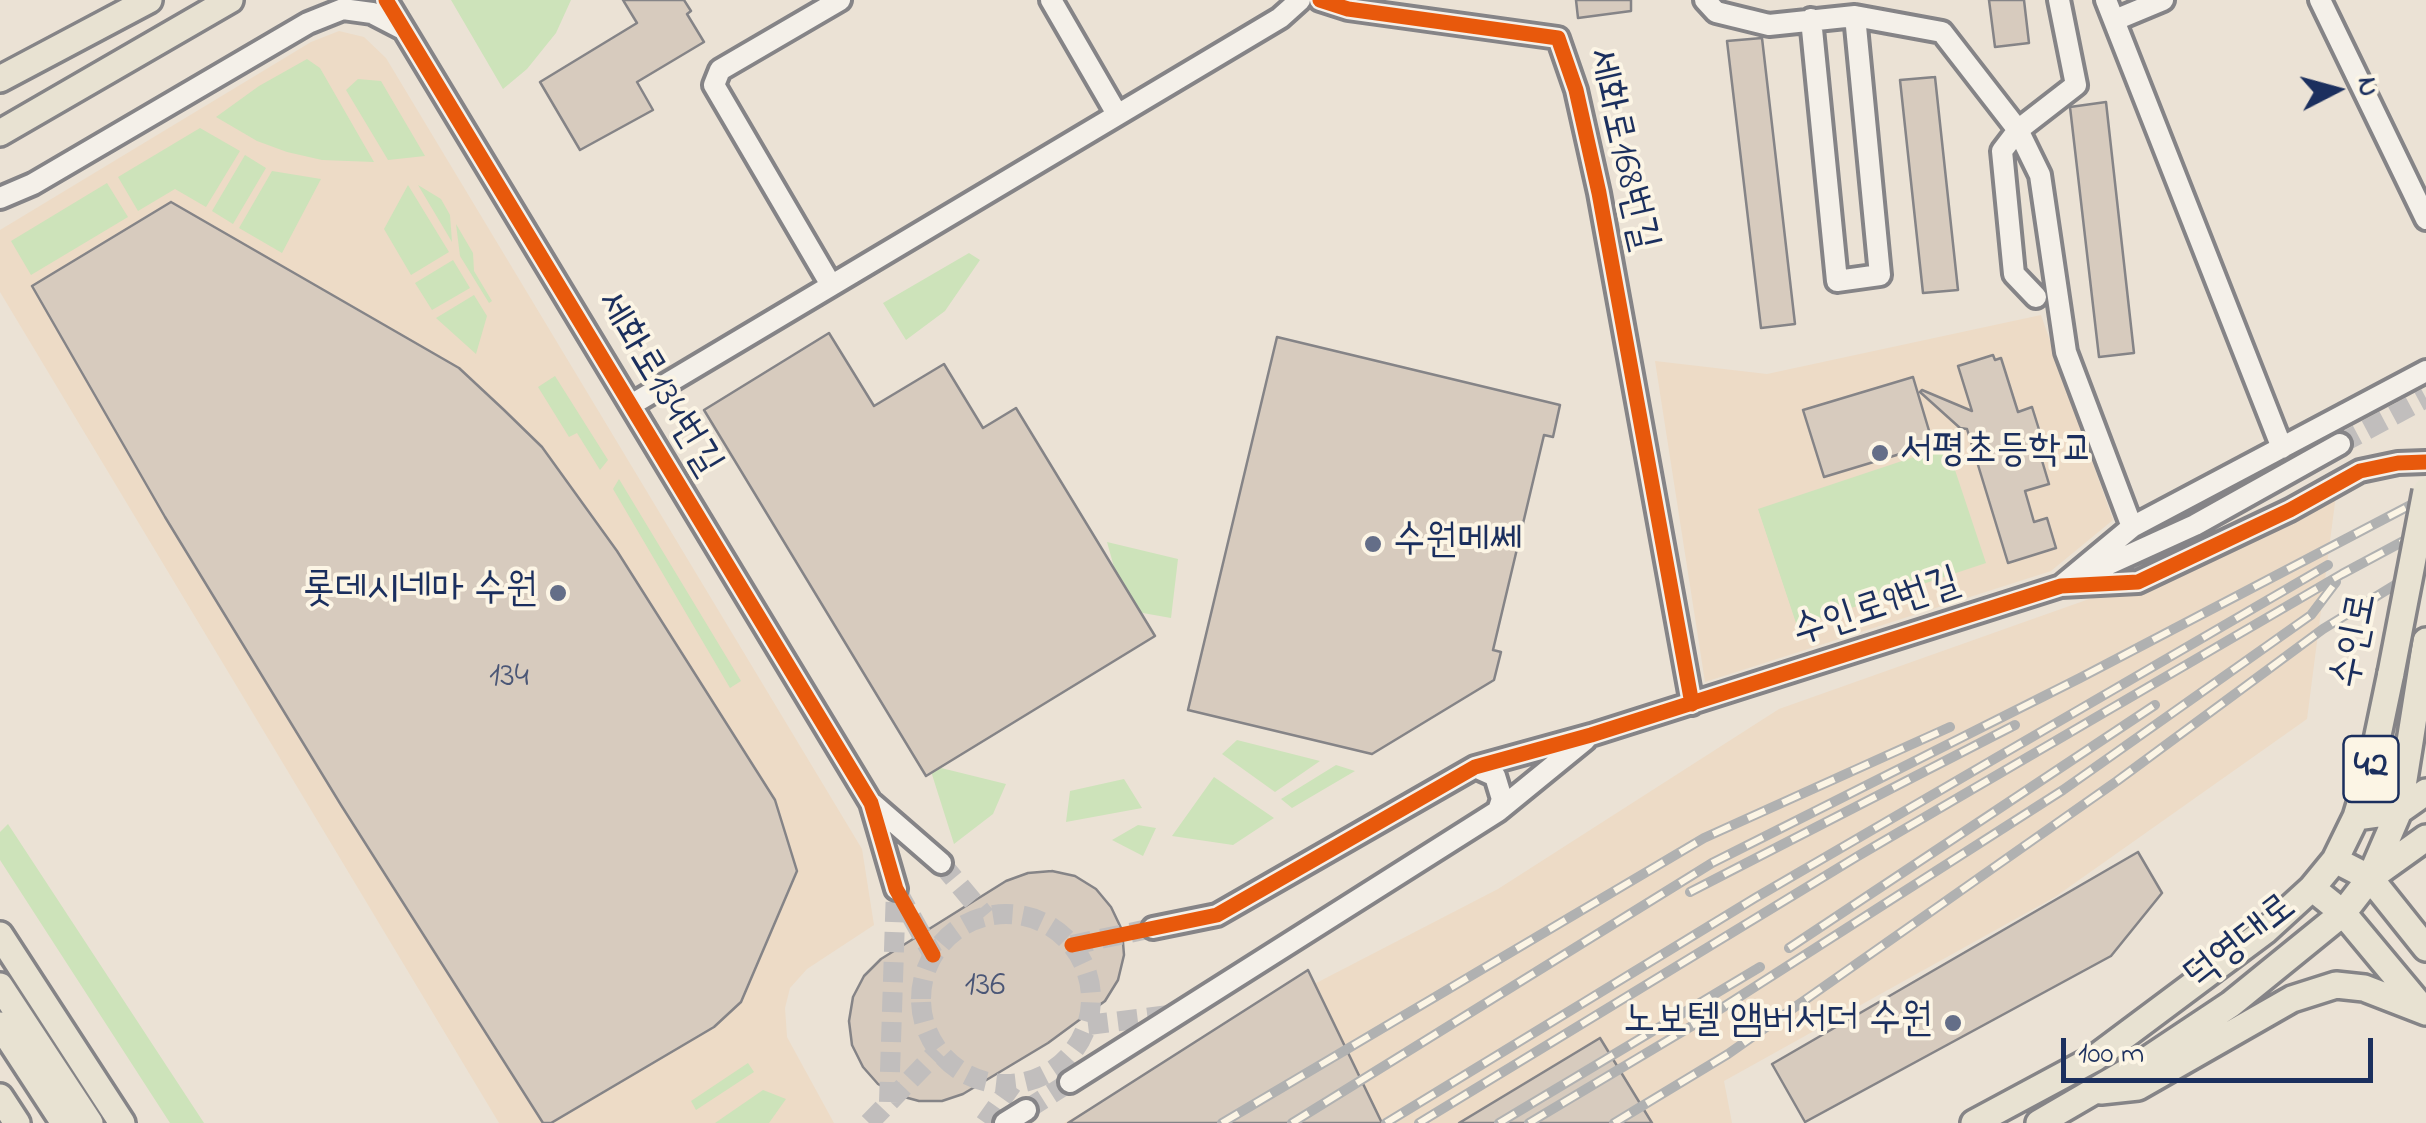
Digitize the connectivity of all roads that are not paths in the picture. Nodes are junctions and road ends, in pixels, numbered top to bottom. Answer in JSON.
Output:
{"nodes":[{"id":1,"x":149,"y":0,"type":"edge"},
{"id":2,"x":230,"y":0,"type":"edge"},
{"id":3,"x":386,"y":0,"type":"edge"},
{"id":4,"x":840,"y":0,"type":"edge"},
{"id":5,"x":1051,"y":0,"type":"edge"},
{"id":6,"x":1300,"y":0,"type":"edge"},
{"id":7,"x":1320,"y":0,"type":"edge"},
{"id":8,"x":1705,"y":0,"type":"edge"},
{"id":9,"x":2059,"y":0,"type":"edge"},
{"id":10,"x":2163,"y":0,"type":"edge"},
{"id":11,"x":2320,"y":0,"type":"edge"},
{"id":12,"x":2110,"y":10,"type":"edge"},
{"id":13,"x":1854,"y":16,"type":"junction"},
{"id":14,"x":1811,"y":20,"type":"junction"},
{"id":15,"x":401,"y":28,"type":"junction"},
{"id":16,"x":0,"y":80,"type":"edge"},
{"id":17,"x":1117,"y":114,"type":"junction"},
{"id":18,"x":2018,"y":130,"type":"junction"},
{"id":19,"x":0,"y":133,"type":"edge"},
{"id":20,"x":0,"y":198,"type":"edge"},
{"id":21,"x":2426,"y":219,"type":"edge"},
{"id":22,"x":831,"y":286,"type":"junction"},
{"id":23,"x":2036,"y":297,"type":"dead end"},
{"id":24,"x":2426,"y":371,"type":"edge"},
{"id":25,"x":631,"y":405,"type":"junction"},
{"id":26,"x":2340,"y":444,"type":"tunnel mouth"},
{"id":27,"x":2282,"y":448,"type":"junction"},
{"id":28,"x":2426,"y":462,"type":"edge"},
{"id":29,"x":2426,"y":491,"type":"edge"},
{"id":30,"x":2132,"y":527,"type":"junction"},
{"id":31,"x":2061,"y":586,"type":"junction"},
{"id":32,"x":2426,"y":646,"type":"edge"},
{"id":33,"x":1692,"y":704,"type":"junction"},
{"id":34,"x":1591,"y":735,"type":"junction"},
{"id":35,"x":1475,"y":767,"type":"junction"},
{"id":36,"x":2426,"y":792,"type":"edge"},
{"id":37,"x":872,"y":803,"type":"junction"},
{"id":38,"x":1498,"y":811,"type":"junction"},
{"id":39,"x":2398,"y":811,"type":"junction"},
{"id":40,"x":2356,"y":817,"type":"junction"},
{"id":41,"x":2426,"y":838,"type":"edge"},
{"id":42,"x":2335,"y":860,"type":"junction"},
{"id":43,"x":940,"y":863,"type":"tunnel mouth"},
{"id":44,"x":2370,"y":878,"type":"junction"},
{"id":45,"x":2312,"y":888,"type":"junction"},
{"id":46,"x":896,"y":890,"type":"tunnel mouth"},
{"id":47,"x":2343,"y":912,"type":"junction"},
{"id":48,"x":1154,"y":928,"type":"tunnel mouth"},
{"id":49,"x":3,"y":940,"type":"edge"},
{"id":50,"x":2426,"y":948,"type":"edge"},
{"id":51,"x":0,"y":986,"type":"edge"},
{"id":52,"x":2426,"y":1012,"type":"edge"},
{"id":53,"x":0,"y":1025,"type":"edge"},
{"id":54,"x":1070,"y":1082,"type":"tunnel mouth"},
{"id":55,"x":2092,"y":1092,"type":"junction"},
{"id":56,"x":0,"y":1097,"type":"edge"},
{"id":57,"x":1026,"y":1110,"type":"tunnel mouth"},
{"id":58,"x":17,"y":1123,"type":"edge"},
{"id":59,"x":64,"y":1123,"type":"edge"},
{"id":60,"x":90,"y":1123,"type":"edge"},
{"id":61,"x":122,"y":1123,"type":"edge"},
{"id":62,"x":1005,"y":1123,"type":"edge"},
{"id":63,"x":1974,"y":1123,"type":"edge"},
{"id":64,"x":2039,"y":1123,"type":"edge"}],
"edges":[{"from":1,"to":16,"type":"main road"},
{"from":2,"to":19,"type":"main road"},
{"from":3,"to":15,"type":"street","name":"세화로134번길"},
{"from":4,"to":22,"type":"street"},
{"from":5,"to":17,"type":"street"},
{"from":6,"to":17,"type":"street"},
{"from":7,"to":33,"type":"street","name":"세화로168번길"},
{"from":8,"to":14,"type":"street"},
{"from":9,"to":18,"type":"street"},
{"from":10,"to":12,"type":"street"},
{"from":11,"to":21,"type":"street"},
{"from":12,"to":27,"type":"street"},
{"from":13,"to":14,"type":"street"},
{"from":13,"to":14,"type":"street"},
{"from":13,"to":18,"type":"street"},
{"from":15,"to":20,"type":"street"},
{"from":15,"to":25,"type":"street","name":"세화로134번길"},
{"from":17,"to":22,"type":"street"},
{"from":18,"to":23,"type":"street"},
{"from":18,"to":30,"type":"street"},
{"from":22,"to":25,"type":"street"},
{"from":24,"to":27,"type":"street","name":"수인로9번길"},
{"from":25,"to":37,"type":"street","name":"세화로134번길"},
{"from":26,"to":31,"type":"street"},
{"from":27,"to":30,"type":"street","name":"수인로9번길"},
{"from":28,"to":31,"type":"street","name":"수인로9번길"},
{"from":29,"to":40,"type":"main road","name":"수인로","number":"42","bridge":true},
{"from":30,"to":31,"type":"street","name":"수인로9번길"},
{"from":31,"to":33,"type":"street","name":"수인로9번길"},
{"from":32,"to":39,"type":"main road","name":"수인로","number":"42"},
{"from":33,"to":34,"type":"street","name":"수인로9번길"},
{"from":34,"to":35,"type":"street","name":"수인로9번길"},
{"from":34,"to":38,"type":"street"},
{"from":35,"to":38,"type":"street"},
{"from":35,"to":48,"type":"street","name":"수인로9번길"},
{"from":36,"to":39,"type":"main road"},
{"from":37,"to":43,"type":"street"},
{"from":37,"to":46,"type":"street"},
{"from":38,"to":54,"type":"street"},
{"from":39,"to":40,"type":"main road"},
{"from":39,"to":44,"type":"main road","name":"수인로","number":"42"},
{"from":40,"to":42,"type":"main road","name":"수인로","number":"42"},
{"from":41,"to":44,"type":"main road","name":"덕영대로"},
{"from":42,"to":44,"type":"main road"},
{"from":42,"to":45,"type":"main road","name":"덕영대로","number":"42"},
{"from":44,"to":47,"type":"main road","name":"덕영대로","number":"42"},
{"from":44,"to":50,"type":"main road"},
{"from":45,"to":47,"type":"main road"},
{"from":45,"to":63,"type":"main road","name":"덕영대로","number":"42"},
{"from":47,"to":52,"type":"main road"},
{"from":47,"to":55,"type":"main road","name":"덕영대로","number":"42"},
{"from":49,"to":61,"type":"main road"},
{"from":51,"to":60,"type":"main road"},
{"from":52,"to":55,"type":"main road"},
{"from":53,"to":59,"type":"main road"},
{"from":55,"to":64,"type":"main road","name":"덕영대로","number":"42"},
{"from":56,"to":58,"type":"main road"},
{"from":57,"to":62,"type":"street"}]}
